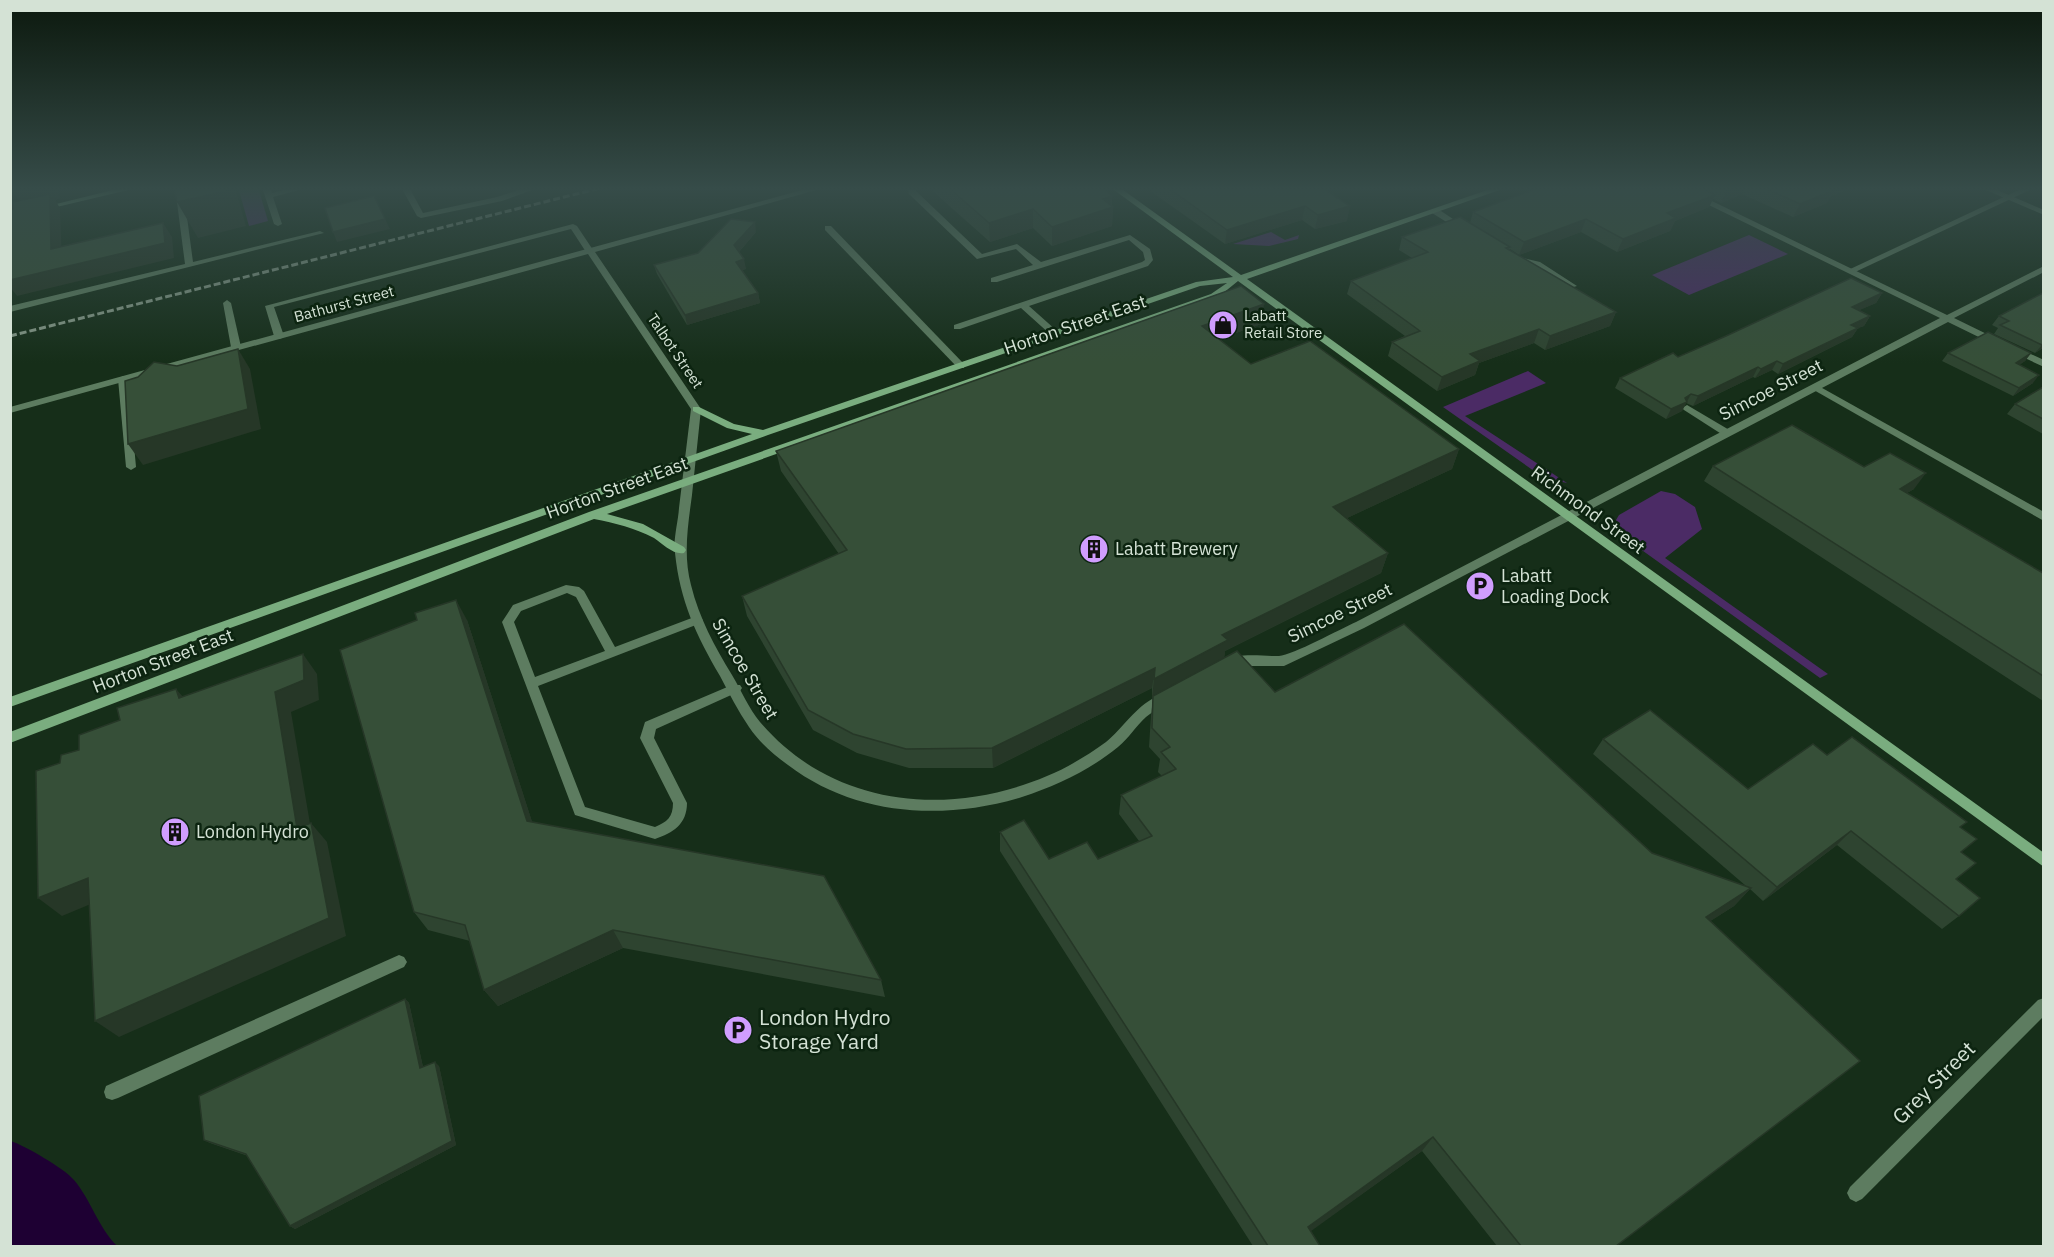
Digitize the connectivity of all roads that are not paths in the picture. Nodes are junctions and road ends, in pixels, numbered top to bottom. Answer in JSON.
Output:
{"nodes":[{"id":1,"x":187,"y":246,"type":"edge"},
{"id":2,"x":268,"y":246,"type":"edge"},
{"id":3,"x":498,"y":246,"type":"edge"},
{"id":4,"x":586,"y":246,"type":"edge"},
{"id":5,"x":605,"y":246,"type":"edge"},
{"id":6,"x":845,"y":246,"type":"edge"},
{"id":7,"x":968,"y":246,"type":"edge"},
{"id":8,"x":1103,"y":246,"type":"edge"},
{"id":9,"x":1141,"y":246,"type":"edge"},
{"id":10,"x":1193,"y":246,"type":"edge"},
{"id":11,"x":1335,"y":246,"type":"edge"},
{"id":12,"x":1798,"y":246,"type":"edge"},
{"id":13,"x":1904,"y":246,"type":"edge"},
{"id":14,"x":589,"y":250,"type":"junction"},
{"id":15,"x":1506,"y":254,"type":"edge"},
{"id":16,"x":189,"y":265,"type":"junction"},
{"id":17,"x":1040,"y":266,"type":"junction"},
{"id":18,"x":2043,"y":268,"type":"edge"},
{"id":19,"x":1850,"y":271,"type":"junction"},
{"id":20,"x":1238,"y":279,"type":"junction"},
{"id":21,"x":994,"y":280,"type":"dead end"},
{"id":22,"x":1573,"y":286,"type":"edge"},
{"id":23,"x":227,"y":303,"type":"dead end"},
{"id":24,"x":1023,"y":305,"type":"junction"},
{"id":25,"x":10,"y":309,"type":"edge"},
{"id":26,"x":1948,"y":318,"type":"junction"},
{"id":27,"x":957,"y":327,"type":"dead end"},
{"id":28,"x":1054,"y":333,"type":"junction"},
{"id":29,"x":279,"y":336,"type":"junction"},
{"id":30,"x":237,"y":347,"type":"junction"},
{"id":31,"x":2043,"y":364,"type":"edge"},
{"id":32,"x":961,"y":366,"type":"junction"},
{"id":33,"x":123,"y":379,"type":"junction"},
{"id":34,"x":1815,"y":387,"type":"junction"},
{"id":35,"x":1687,"y":408,"type":"edge"},
{"id":36,"x":696,"y":409,"type":"junction"},
{"id":37,"x":10,"y":410,"type":"edge"},
{"id":38,"x":764,"y":433,"type":"junction"},
{"id":39,"x":1727,"y":433,"type":"junction"},
{"id":40,"x":690,"y":460,"type":"junction"},
{"id":41,"x":132,"y":467,"type":"edge"},
{"id":42,"x":688,"y":481,"type":"junction"},
{"id":43,"x":593,"y":515,"type":"junction"},
{"id":44,"x":1566,"y":516,"type":"junction"},
{"id":45,"x":2043,"y":517,"type":"edge"},
{"id":46,"x":680,"y":550,"type":"junction"},
{"id":47,"x":697,"y":620,"type":"junction"},
{"id":48,"x":612,"y":653,"type":"junction"},
{"id":49,"x":1215,"y":672,"type":"edge"},
{"id":50,"x":531,"y":684,"type":"junction"},
{"id":51,"x":736,"y":688,"type":"junction"},
{"id":52,"x":1173,"y":695,"type":"edge"},
{"id":53,"x":10,"y":702,"type":"edge"},
{"id":54,"x":10,"y":738,"type":"edge"},
{"id":55,"x":2043,"y":861,"type":"edge"},
{"id":56,"x":399,"y":962,"type":"dead end"},
{"id":57,"x":2043,"y":1005,"type":"edge"},
{"id":58,"x":112,"y":1092,"type":"dead end"},
{"id":59,"x":1856,"y":1193,"type":"dead end"}],
"edges":[{"from":1,"to":16,"type":"street"},
{"from":2,"to":16,"type":"street"},
{"from":3,"to":29,"type":"street","name":"Talbot Street"},
{"from":4,"to":14,"type":"street","name":"Talbot Street"},
{"from":5,"to":14,"type":"street","name":"Bathurst Street"},
{"from":6,"to":32,"type":"street"},
{"from":7,"to":17,"type":"street"},
{"from":8,"to":17,"type":"street"},
{"from":9,"to":24,"type":"street"},
{"from":10,"to":20,"type":"main road","name":"Richmond Street"},
{"from":11,"to":20,"type":"main road","name":"Horton Street East"},
{"from":12,"to":19,"type":"street"},
{"from":13,"to":19,"type":"street"},
{"from":14,"to":29,"type":"street","name":"Bathurst Street"},
{"from":14,"to":36,"type":"street","name":"Talbot Street"},
{"from":15,"to":22,"type":"street"},
{"from":16,"to":25,"type":"street"},
{"from":17,"to":21,"type":"street"},
{"from":18,"to":26,"type":"street","name":"Simcoe Street"},
{"from":19,"to":26,"type":"street"},
{"from":20,"to":28,"type":"main road","name":"Horton Street East"},
{"from":20,"to":42,"type":"main road","name":"Horton Street East"},
{"from":20,"to":44,"type":"main road","name":"Richmond Street"},
{"from":23,"to":30,"type":"street"},
{"from":24,"to":27,"type":"street"},
{"from":24,"to":28,"type":"street"},
{"from":26,"to":31,"type":"street"},
{"from":26,"to":34,"type":"street","name":"Simcoe Street"},
{"from":28,"to":32,"type":"main road","name":"Horton Street East"},
{"from":29,"to":30,"type":"street","name":"Bathurst Street"},
{"from":30,"to":33,"type":"street","name":"Bathurst Street"},
{"from":32,"to":38,"type":"main road","name":"Horton Street East"},
{"from":33,"to":37,"type":"street","name":"Bathurst Street"},
{"from":33,"to":41,"type":"street"},
{"from":34,"to":39,"type":"street","name":"Simcoe Street"},
{"from":34,"to":45,"type":"street"},
{"from":35,"to":39,"type":"street"},
{"from":36,"to":38,"type":"main road"},
{"from":36,"to":40,"type":"street","name":"Talbot Street"},
{"from":38,"to":40,"type":"main road","name":"Horton Street East"},
{"from":39,"to":44,"type":"street","name":"Simcoe Street"},
{"from":40,"to":42,"type":"street","name":"Talbot Street"},
{"from":40,"to":53,"type":"main road","name":"Horton Street East"},
{"from":42,"to":43,"type":"main road","name":"Horton Street East"},
{"from":42,"to":46,"type":"street","name":"Simcoe Street"},
{"from":43,"to":46,"type":"main road"},
{"from":43,"to":54,"type":"main road","name":"Horton Street East"},
{"from":44,"to":49,"type":"street","name":"Simcoe Street"},
{"from":44,"to":55,"type":"main road","name":"Richmond Street"},
{"from":46,"to":47,"type":"street","name":"Simcoe Street"},
{"from":47,"to":48,"type":"street"},
{"from":47,"to":51,"type":"street","name":"Simcoe Street"},
{"from":48,"to":50,"type":"street"},
{"from":48,"to":50,"type":"street"},
{"from":50,"to":51,"type":"street"},
{"from":51,"to":52,"type":"street","name":"Simcoe Street"},
{"from":56,"to":58,"type":"street"},
{"from":57,"to":59,"type":"street","name":"Grey Street"}]}
